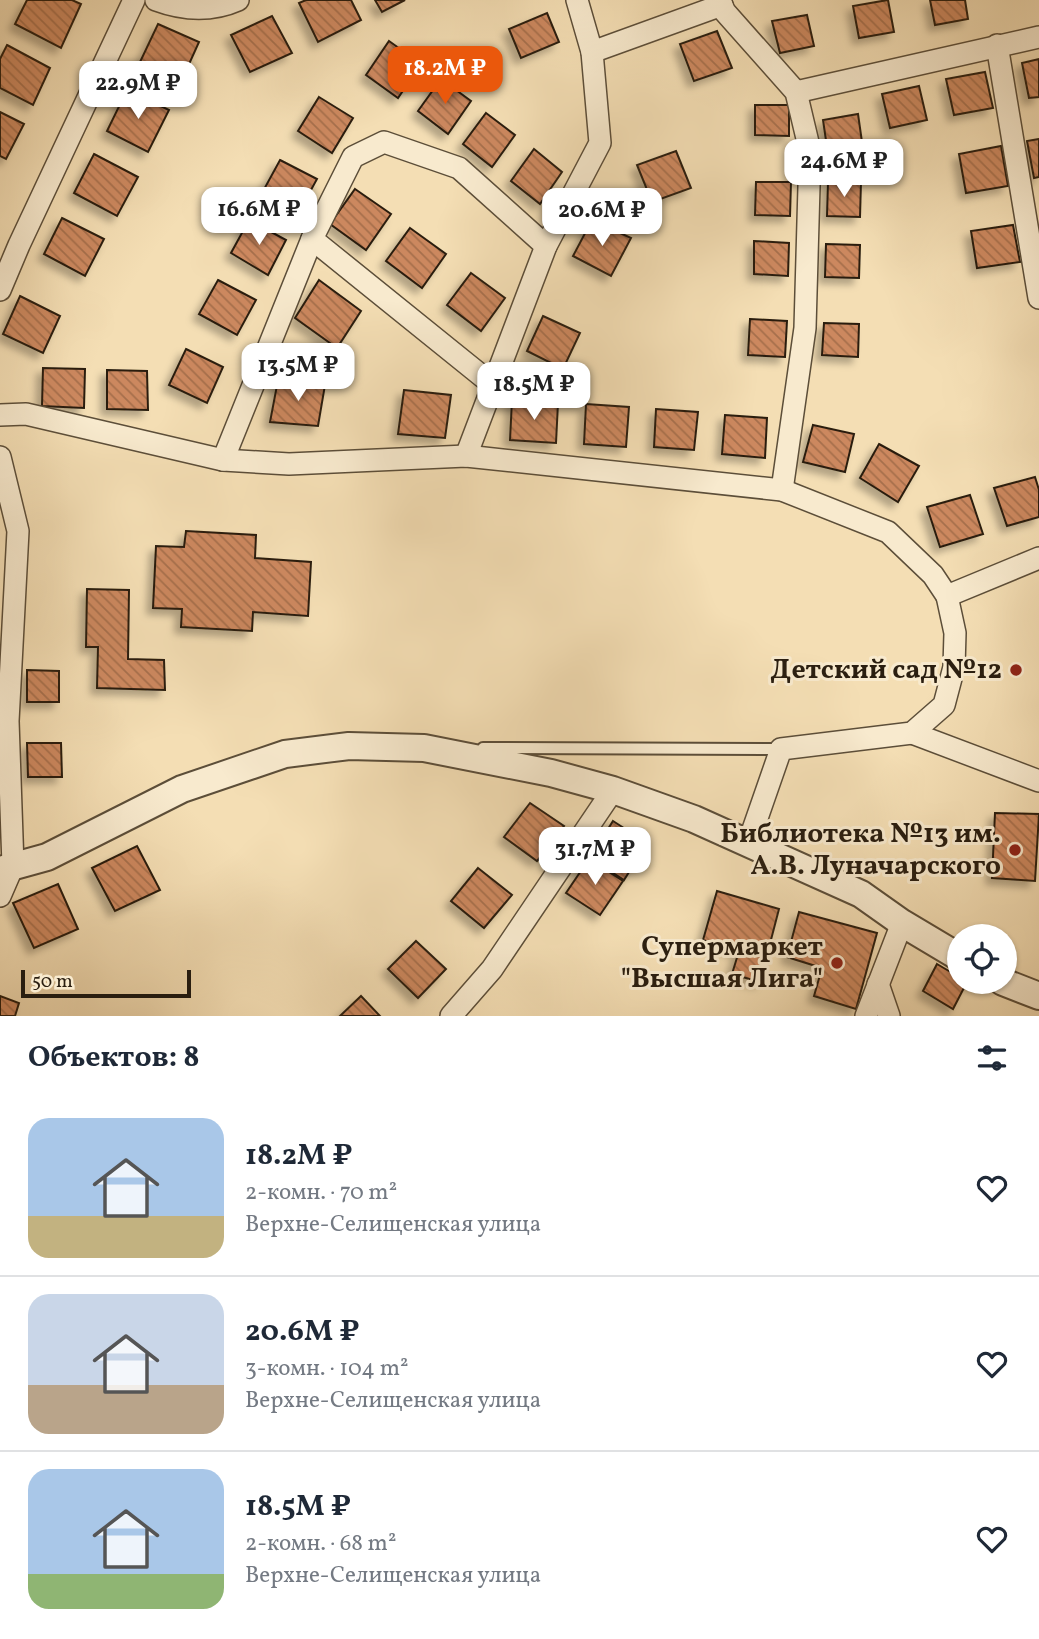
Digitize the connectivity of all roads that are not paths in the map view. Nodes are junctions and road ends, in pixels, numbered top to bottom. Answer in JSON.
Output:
{"nodes":[{"id":1,"x":134,"y":0,"type":"edge"},
{"id":2,"x":156,"y":0,"type":"edge"},
{"id":3,"x":238,"y":0,"type":"edge"},
{"id":4,"x":577,"y":0,"type":"edge"},
{"id":5,"x":721,"y":3,"type":"edge"},
{"id":6,"x":1039,"y":37,"type":"edge"},
{"id":7,"x":997,"y":45,"type":"junction"},
{"id":8,"x":592,"y":52,"type":"junction"},
{"id":9,"x":796,"y":92,"type":"junction"},
{"id":10,"x":312,"y":239,"type":"junction"},
{"id":11,"x":546,"y":246,"type":"junction"},
{"id":12,"x":0,"y":290,"type":"edge"},
{"id":13,"x":1039,"y":298,"type":"edge"},
{"id":14,"x":493,"y":385,"type":"junction"},
{"id":15,"x":0,"y":415,"type":"edge"},
{"id":16,"x":466,"y":456,"type":"junction"},
{"id":17,"x":0,"y":457,"type":"edge"},
{"id":18,"x":223,"y":460,"type":"junction"},
{"id":19,"x":782,"y":490,"type":"junction"},
{"id":20,"x":1039,"y":558,"type":"edge"},
{"id":21,"x":947,"y":596,"type":"junction"},
{"id":22,"x":912,"y":733,"type":"junction"},
{"id":23,"x":424,"y":748,"type":"junction"},
{"id":24,"x":781,"y":749,"type":"junction"},
{"id":25,"x":1039,"y":780,"type":"edge"},
{"id":26,"x":613,"y":790,"type":"junction"},
{"id":27,"x":748,"y":844,"type":"junction"},
{"id":28,"x":6,"y":868,"type":"edge"},
{"id":29,"x":0,"y":896,"type":"edge"},
{"id":30,"x":902,"y":923,"type":"junction"},
{"id":31,"x":947,"y":950,"type":"edge"},
{"id":32,"x":878,"y":984,"type":"junction"},
{"id":33,"x":1017,"y":987,"type":"edge"},
{"id":34,"x":1039,"y":996,"type":"edge"},
{"id":35,"x":451,"y":1016,"type":"edge"},
{"id":36,"x":866,"y":1016,"type":"edge"},
{"id":37,"x":889,"y":1016,"type":"edge"}],
"edges":[{"from":1,"to":12,"type":"street"},
{"from":2,"to":3,"type":"street"},
{"from":4,"to":8,"type":"street"},
{"from":5,"to":8,"type":"street"},
{"from":5,"to":9,"type":"street"},
{"from":6,"to":7,"type":"street"},
{"from":7,"to":9,"type":"street"},
{"from":7,"to":13,"type":"street"},
{"from":8,"to":11,"type":"street"},
{"from":9,"to":19,"type":"street"},
{"from":10,"to":11,"type":"street"},
{"from":10,"to":14,"type":"street"},
{"from":10,"to":18,"type":"street"},
{"from":11,"to":14,"type":"street"},
{"from":14,"to":16,"type":"street"},
{"from":15,"to":18,"type":"street"},
{"from":16,"to":18,"type":"street"},
{"from":16,"to":19,"type":"street"},
{"from":17,"to":28,"type":"street"},
{"from":19,"to":21,"type":"street"},
{"from":20,"to":21,"type":"street"},
{"from":21,"to":22,"type":"street"},
{"from":22,"to":24,"type":"street"},
{"from":22,"to":25,"type":"street"},
{"from":23,"to":24,"type":"lane"},
{"from":23,"to":26,"type":"street"},
{"from":23,"to":28,"type":"street"},
{"from":24,"to":27,"type":"street"},
{"from":26,"to":27,"type":"street"},
{"from":26,"to":35,"type":"street"},
{"from":27,"to":30,"type":"street"},
{"from":28,"to":29,"type":"street"},
{"from":30,"to":31,"type":"street"},
{"from":30,"to":32,"type":"street"},
{"from":32,"to":36,"type":"street"},
{"from":32,"to":37,"type":"street"},
{"from":33,"to":34,"type":"street"}]}
